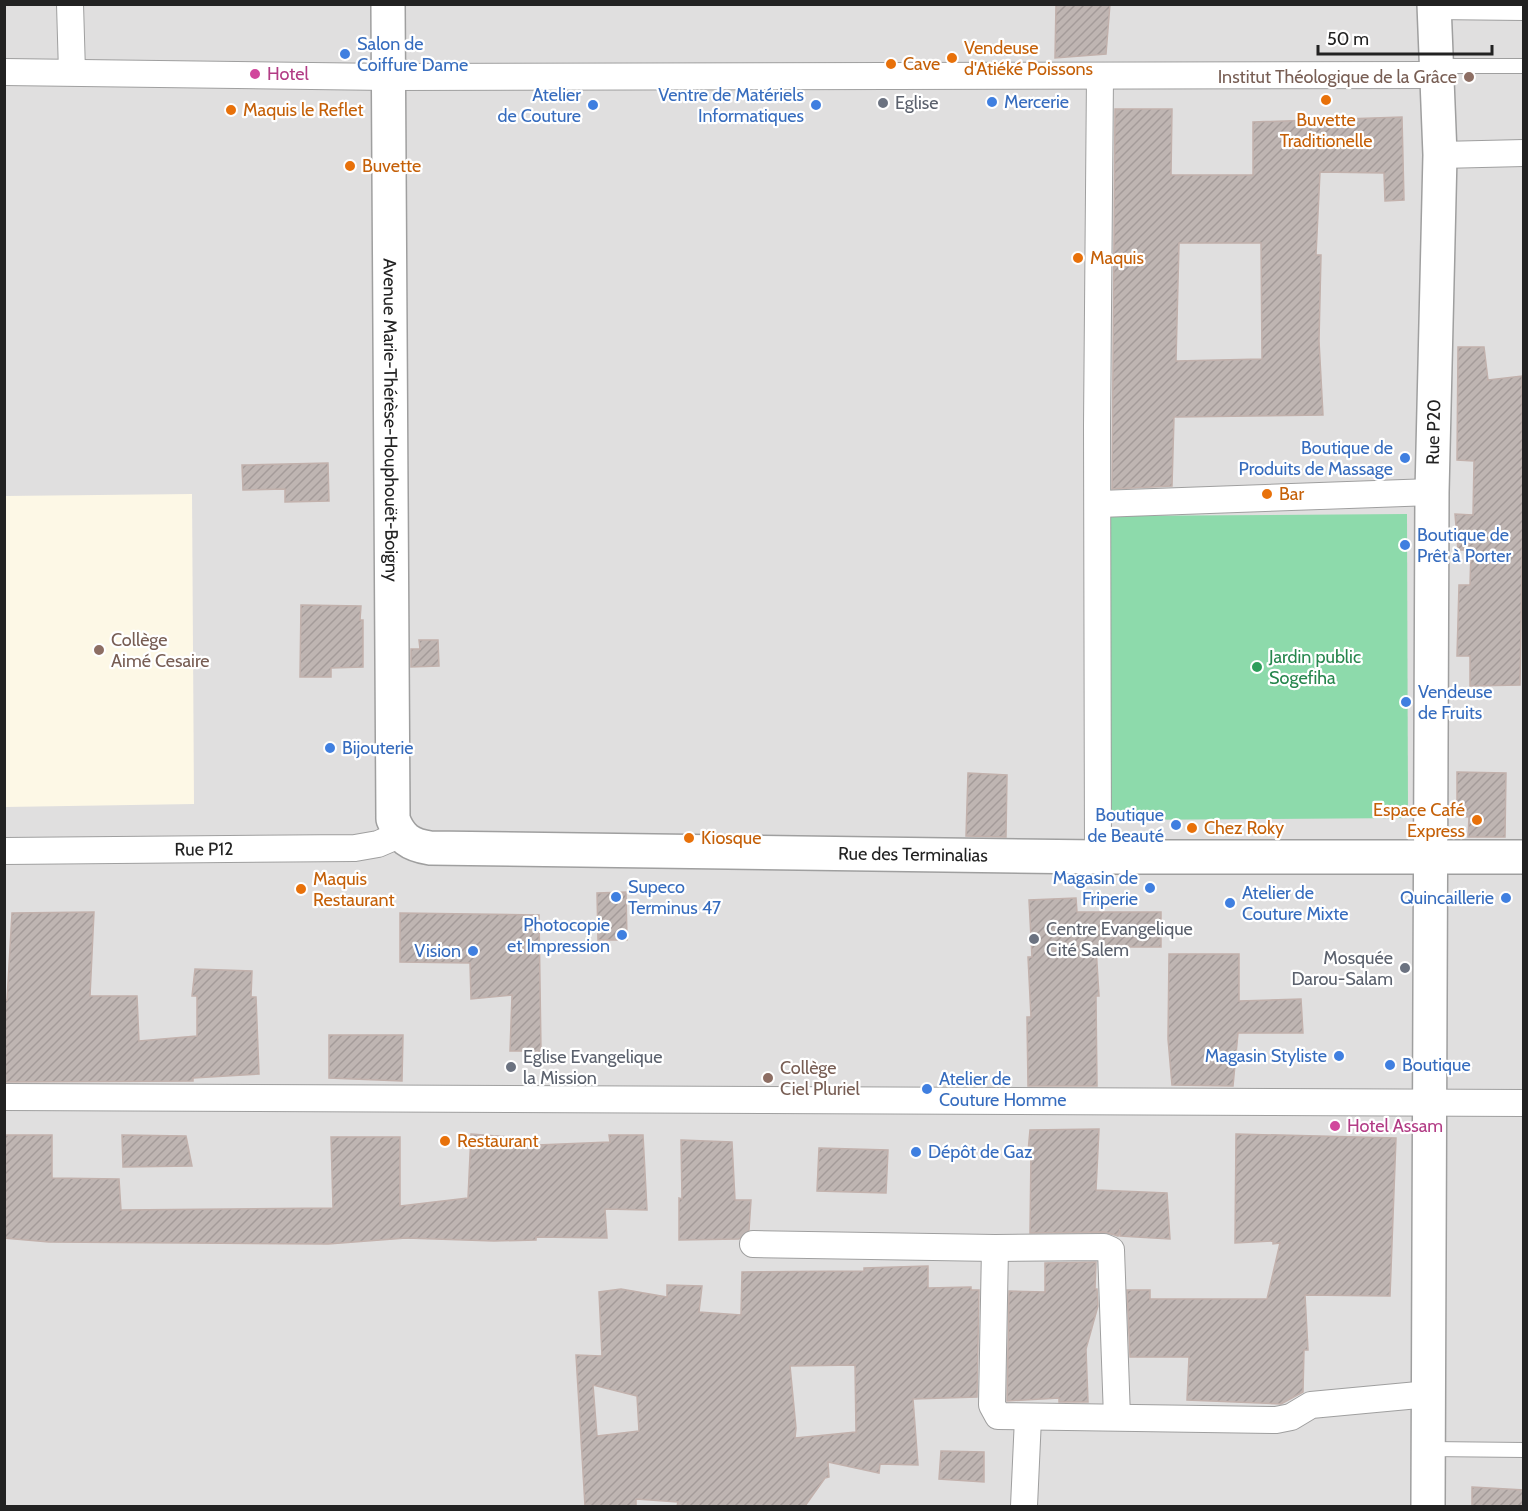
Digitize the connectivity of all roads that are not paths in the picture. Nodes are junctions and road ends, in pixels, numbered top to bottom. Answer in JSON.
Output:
{"nodes":[{"id":1,"x":70,"y":4,"type":"edge"},
{"id":2,"x":388,"y":4,"type":"edge"},
{"id":3,"x":1434,"y":5,"type":"edge"},
{"id":4,"x":1524,"y":6,"type":"edge"},
{"id":5,"x":1524,"y":66,"type":"edge"},
{"id":6,"x":1436,"y":71,"type":"junction"},
{"id":7,"x":4,"y":72,"type":"edge"},
{"id":8,"x":72,"y":72,"type":"junction"},
{"id":9,"x":1100,"y":76,"type":"junction"},
{"id":10,"x":388,"y":77,"type":"junction"},
{"id":11,"x":1524,"y":153,"type":"edge"},
{"id":12,"x":1440,"y":155,"type":"junction"},
{"id":13,"x":1432,"y":492,"type":"junction"},
{"id":14,"x":1099,"y":504,"type":"junction"},
{"id":15,"x":399,"y":835,"type":"junction"},
{"id":16,"x":4,"y":851,"type":"edge"},
{"id":17,"x":1098,"y":857,"type":"junction"},
{"id":18,"x":1524,"y":857,"type":"edge"},
{"id":19,"x":1432,"y":859,"type":"junction"},
{"id":20,"x":4,"y":1097,"type":"edge"},
{"id":21,"x":1432,"y":1103,"type":"junction"},
{"id":22,"x":1524,"y":1103,"type":"edge"},
{"id":23,"x":753,"y":1244,"type":"dead end"},
{"id":24,"x":994,"y":1248,"type":"junction"},
{"id":25,"x":1429,"y":1394,"type":"junction"},
{"id":26,"x":1117,"y":1417,"type":"junction"},
{"id":27,"x":1029,"y":1418,"type":"junction"},
{"id":28,"x":1429,"y":1449,"type":"junction"},
{"id":29,"x":1524,"y":1450,"type":"edge"},
{"id":30,"x":1024,"y":1506,"type":"edge"},
{"id":31,"x":1428,"y":1506,"type":"edge"}],
"edges":[{"from":1,"to":8,"type":"street"},
{"from":2,"to":10,"type":"street","name":"Avenue Marie-Thérèse-Houphouët-Boigny"},
{"from":3,"to":4,"type":"street"},
{"from":3,"to":6,"type":"street","name":"Rue P20"},
{"from":5,"to":6,"type":"lane"},
{"from":6,"to":9,"type":"street"},
{"from":6,"to":12,"type":"street","name":"Rue P20"},
{"from":7,"to":8,"type":"street"},
{"from":8,"to":10,"type":"street"},
{"from":9,"to":10,"type":"street"},
{"from":9,"to":14,"type":"street"},
{"from":10,"to":15,"type":"street","name":"Avenue Marie-Thérèse-Houphouët-Boigny"},
{"from":11,"to":12,"type":"street"},
{"from":12,"to":13,"type":"street","name":"Rue P20"},
{"from":13,"to":14,"type":"street"},
{"from":13,"to":19,"type":"street","name":"Rue P20"},
{"from":14,"to":17,"type":"street"},
{"from":15,"to":16,"type":"street","name":"Rue P12"},
{"from":15,"to":17,"type":"street","name":"Rue des Terminalias"},
{"from":17,"to":19,"type":"street","name":"Rue des Terminalias"},
{"from":18,"to":19,"type":"street","name":"Rue des Terminalias"},
{"from":19,"to":21,"type":"street","name":"Rue P20"},
{"from":20,"to":21,"type":"street"},
{"from":21,"to":22,"type":"street"},
{"from":21,"to":25,"type":"street","name":"Rue P20"},
{"from":23,"to":24,"type":"street"},
{"from":24,"to":26,"type":"street"},
{"from":24,"to":27,"type":"street"},
{"from":25,"to":26,"type":"street"},
{"from":25,"to":28,"type":"street","name":"Rue P20"},
{"from":26,"to":27,"type":"street"},
{"from":27,"to":30,"type":"street"},
{"from":28,"to":29,"type":"lane"},
{"from":28,"to":31,"type":"street","name":"Rue P20"}]}
